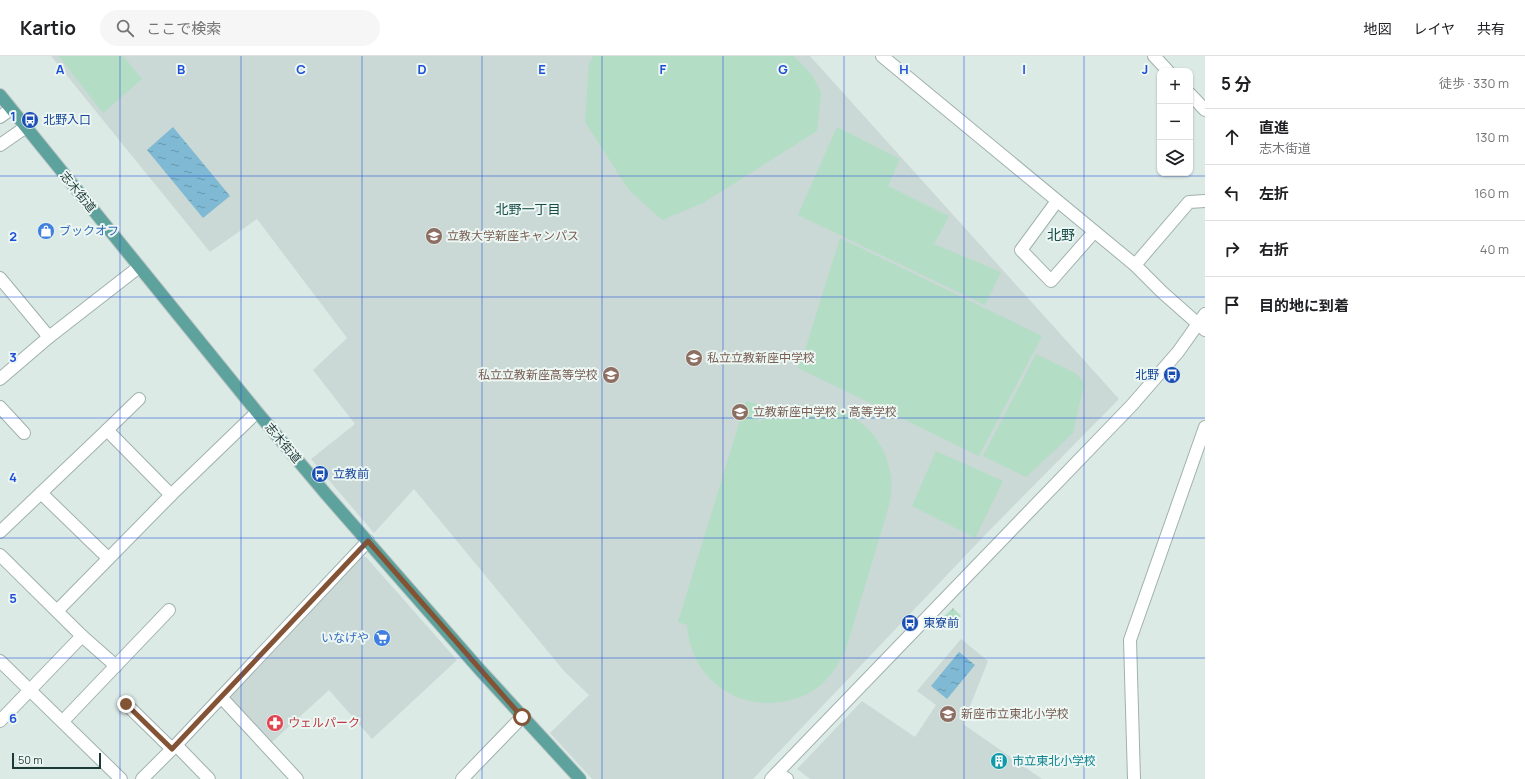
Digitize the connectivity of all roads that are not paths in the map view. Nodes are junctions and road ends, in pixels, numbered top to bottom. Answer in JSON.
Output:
{"nodes":[{"id":1,"x":882,"y":56,"type":"edge"},
{"id":2,"x":1154,"y":56,"type":"edge"},
{"id":3,"x":1165,"y":68,"type":"edge"},
{"id":4,"x":0,"y":95,"type":"edge"},
{"id":5,"x":1193,"y":97,"type":"edge"},
{"id":6,"x":11,"y":109,"type":"junction"},
{"id":7,"x":1205,"y":110,"type":"edge"},
{"id":8,"x":0,"y":117,"type":"edge"},
{"id":9,"x":26,"y":128,"type":"junction"},
{"id":10,"x":0,"y":145,"type":"edge"},
{"id":11,"x":1057,"y":201,"type":"junction"},
{"id":12,"x":1205,"y":201,"type":"edge"},
{"id":13,"x":1094,"y":232,"type":"junction"},
{"id":14,"x":1134,"y":265,"type":"junction"},
{"id":15,"x":139,"y":267,"type":"junction"},
{"id":16,"x":0,"y":278,"type":"edge"},
{"id":17,"x":1203,"y":323,"type":"edge"},
{"id":18,"x":49,"y":337,"type":"junction"},
{"id":19,"x":1,"y":377,"type":"edge"},
{"id":20,"x":139,"y":399,"type":"dead end"},
{"id":21,"x":0,"y":406,"type":"edge"},
{"id":22,"x":257,"y":412,"type":"junction"},
{"id":23,"x":1205,"y":427,"type":"edge"},
{"id":24,"x":107,"y":430,"type":"junction"},
{"id":25,"x":24,"y":433,"type":"dead end"},
{"id":26,"x":41,"y":493,"type":"junction"},
{"id":27,"x":171,"y":495,"type":"junction"},
{"id":28,"x":0,"y":532,"type":"edge"},
{"id":29,"x":368,"y":541,"type":"junction"},
{"id":30,"x":0,"y":555,"type":"edge"},
{"id":31,"x":108,"y":558,"type":"junction"},
{"id":32,"x":169,"y":610,"type":"dead end"},
{"id":33,"x":57,"y":611,"type":"junction"},
{"id":34,"x":82,"y":636,"type":"junction"},
{"id":35,"x":0,"y":660,"type":"edge"},
{"id":36,"x":116,"y":666,"type":"junction"},
{"id":37,"x":30,"y":689,"type":"junction"},
{"id":38,"x":221,"y":697,"type":"junction"},
{"id":39,"x":126,"y":704,"type":"dead end"},
{"id":40,"x":522,"y":717,"type":"junction"},
{"id":41,"x":0,"y":721,"type":"edge"},
{"id":42,"x":63,"y":721,"type":"junction"},
{"id":43,"x":174,"y":747,"type":"junction"},
{"id":44,"x":779,"y":777,"type":"edge"},
{"id":45,"x":121,"y":779,"type":"edge"},
{"id":46,"x":142,"y":779,"type":"edge"},
{"id":47,"x":208,"y":779,"type":"edge"},
{"id":48,"x":297,"y":779,"type":"edge"},
{"id":49,"x":462,"y":779,"type":"edge"},
{"id":50,"x":580,"y":779,"type":"edge"},
{"id":51,"x":1134,"y":779,"type":"edge"}],
"edges":[{"from":1,"to":11,"type":"street"},
{"from":2,"to":3,"type":"street"},
{"from":4,"to":6,"type":"main road","name":"志木街道"},
{"from":5,"to":7,"type":"street"},
{"from":6,"to":8,"type":"street"},
{"from":6,"to":9,"type":"main road","name":"志木街道"},
{"from":9,"to":10,"type":"street"},
{"from":9,"to":15,"type":"main road","name":"志木街道"},
{"from":11,"to":13,"type":"street"},
{"from":11,"to":13,"type":"street"},
{"from":12,"to":14,"type":"street"},
{"from":13,"to":14,"type":"street"},
{"from":14,"to":17,"type":"street"},
{"from":15,"to":18,"type":"street"},
{"from":15,"to":22,"type":"main road","name":"志木街道"},
{"from":16,"to":18,"type":"street"},
{"from":17,"to":44,"type":"street"},
{"from":18,"to":19,"type":"street"},
{"from":20,"to":24,"type":"street"},
{"from":21,"to":25,"type":"street"},
{"from":22,"to":27,"type":"street"},
{"from":22,"to":29,"type":"main road","name":"志木街道"},
{"from":23,"to":51,"type":"street"},
{"from":24,"to":26,"type":"street"},
{"from":24,"to":27,"type":"street"},
{"from":26,"to":28,"type":"street"},
{"from":26,"to":31,"type":"street"},
{"from":27,"to":31,"type":"street"},
{"from":29,"to":38,"type":"street"},
{"from":29,"to":40,"type":"main road","name":"志木街道"},
{"from":30,"to":33,"type":"street"},
{"from":31,"to":33,"type":"street"},
{"from":32,"to":36,"type":"street"},
{"from":33,"to":34,"type":"street"},
{"from":34,"to":36,"type":"street"},
{"from":34,"to":37,"type":"street"},
{"from":35,"to":37,"type":"street"},
{"from":36,"to":42,"type":"street"},
{"from":37,"to":41,"type":"street"},
{"from":37,"to":42,"type":"street"},
{"from":38,"to":43,"type":"street"},
{"from":38,"to":48,"type":"street"},
{"from":39,"to":43,"type":"street"},
{"from":40,"to":49,"type":"street"},
{"from":40,"to":50,"type":"main road","name":"志木街道"},
{"from":42,"to":45,"type":"street"},
{"from":43,"to":46,"type":"street"},
{"from":43,"to":47,"type":"street"}]}
